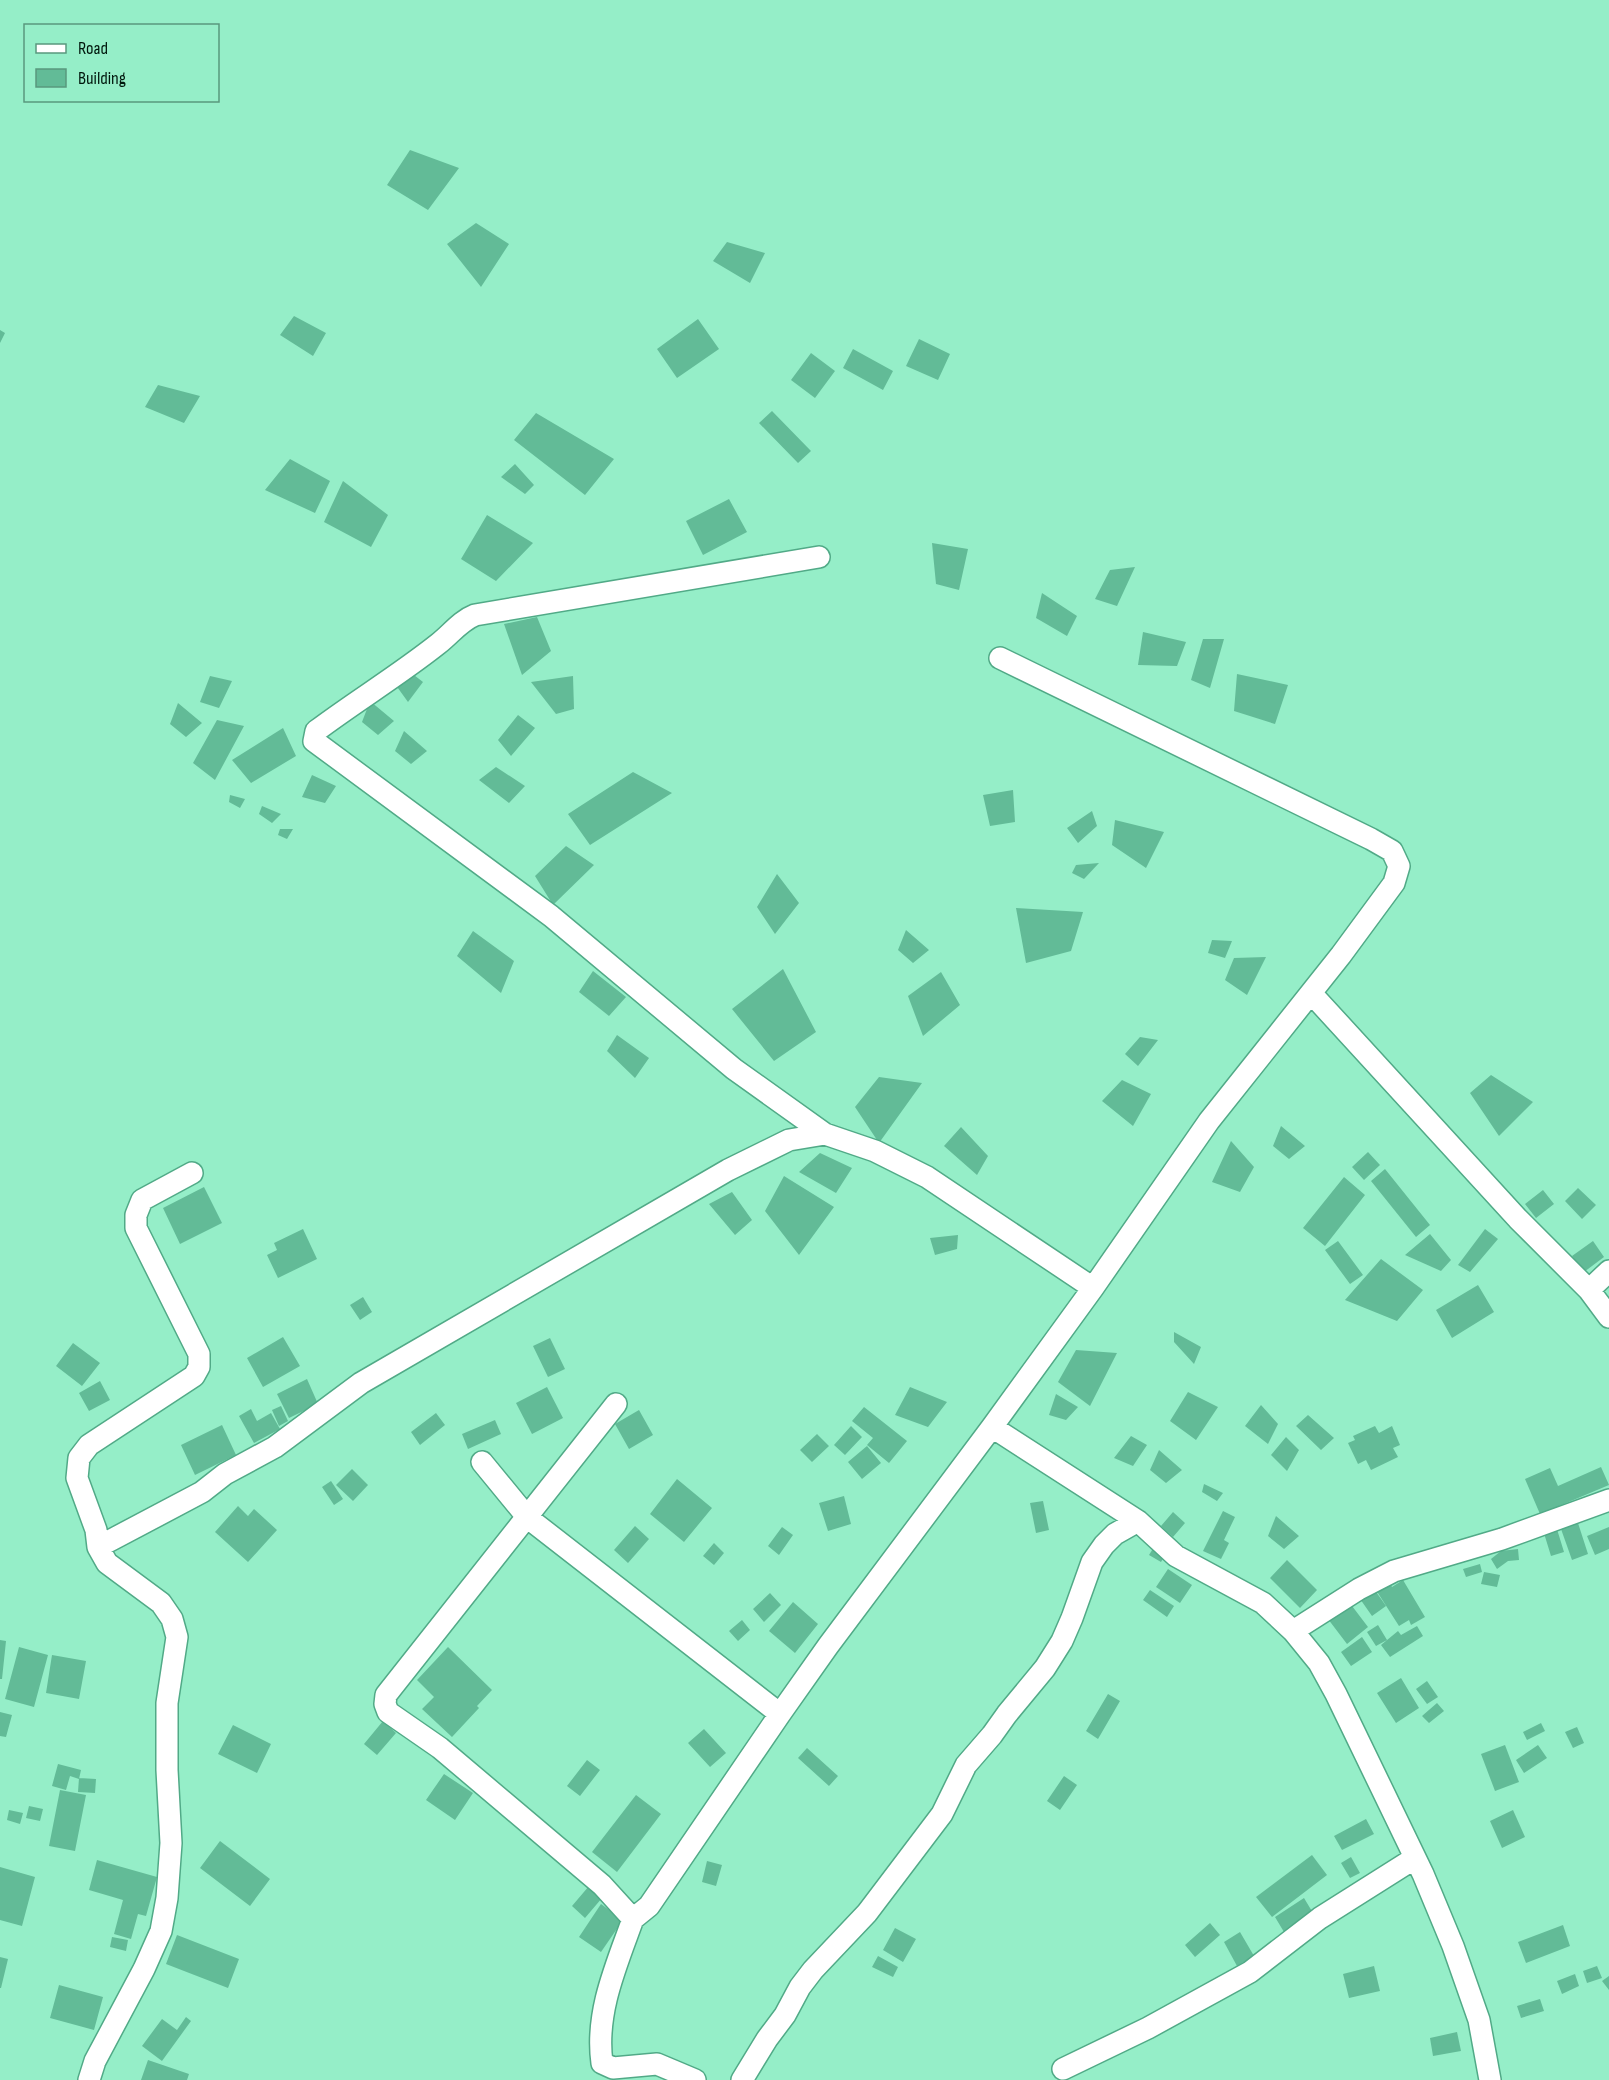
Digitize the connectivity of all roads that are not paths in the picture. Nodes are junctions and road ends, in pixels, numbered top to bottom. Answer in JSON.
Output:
{"nodes":[{"id":1,"x":819,"y":557,"type":"dead end"},
{"id":2,"x":1000,"y":658,"type":"dead end"},
{"id":3,"x":1311,"y":993,"type":"junction"},
{"id":4,"x":825,"y":1134,"type":"junction"},
{"id":5,"x":192,"y":1173,"type":"dead end"},
{"id":6,"x":1609,"y":1270,"type":"edge"},
{"id":7,"x":1093,"y":1288,"type":"junction"},
{"id":8,"x":1589,"y":1290,"type":"junction"},
{"id":9,"x":1609,"y":1317,"type":"edge"},
{"id":10,"x":616,"y":1404,"type":"dead end"},
{"id":11,"x":992,"y":1427,"type":"junction"},
{"id":12,"x":482,"y":1462,"type":"dead end"},
{"id":13,"x":1609,"y":1500,"type":"edge"},
{"id":14,"x":528,"y":1518,"type":"junction"},
{"id":15,"x":1137,"y":1521,"type":"junction"},
{"id":16,"x":98,"y":1547,"type":"junction"},
{"id":17,"x":1293,"y":1631,"type":"junction"},
{"id":18,"x":780,"y":1714,"type":"junction"},
{"id":19,"x":1415,"y":1858,"type":"junction"},
{"id":20,"x":633,"y":1919,"type":"junction"},
{"id":21,"x":1063,"y":2068,"type":"dead end"},
{"id":22,"x":88,"y":2080,"type":"edge"},
{"id":23,"x":695,"y":2080,"type":"edge"},
{"id":24,"x":742,"y":2080,"type":"edge"},
{"id":25,"x":1490,"y":2080,"type":"edge"}],
"edges":[{"from":1,"to":4,"type":"street"},
{"from":2,"to":3,"type":"street"},
{"from":3,"to":7,"type":"street"},
{"from":3,"to":8,"type":"street"},
{"from":4,"to":7,"type":"street"},
{"from":4,"to":16,"type":"street"},
{"from":5,"to":16,"type":"street"},
{"from":6,"to":8,"type":"street"},
{"from":7,"to":11,"type":"street"},
{"from":8,"to":9,"type":"street"},
{"from":10,"to":14,"type":"street"},
{"from":11,"to":15,"type":"street"},
{"from":11,"to":18,"type":"street"},
{"from":12,"to":14,"type":"street"},
{"from":13,"to":17,"type":"street"},
{"from":14,"to":18,"type":"street"},
{"from":14,"to":20,"type":"street"},
{"from":15,"to":17,"type":"street"},
{"from":15,"to":24,"type":"street"},
{"from":16,"to":22,"type":"street"},
{"from":17,"to":19,"type":"street"},
{"from":18,"to":20,"type":"street"},
{"from":19,"to":21,"type":"street"},
{"from":19,"to":25,"type":"street"},
{"from":20,"to":23,"type":"street"}]}
